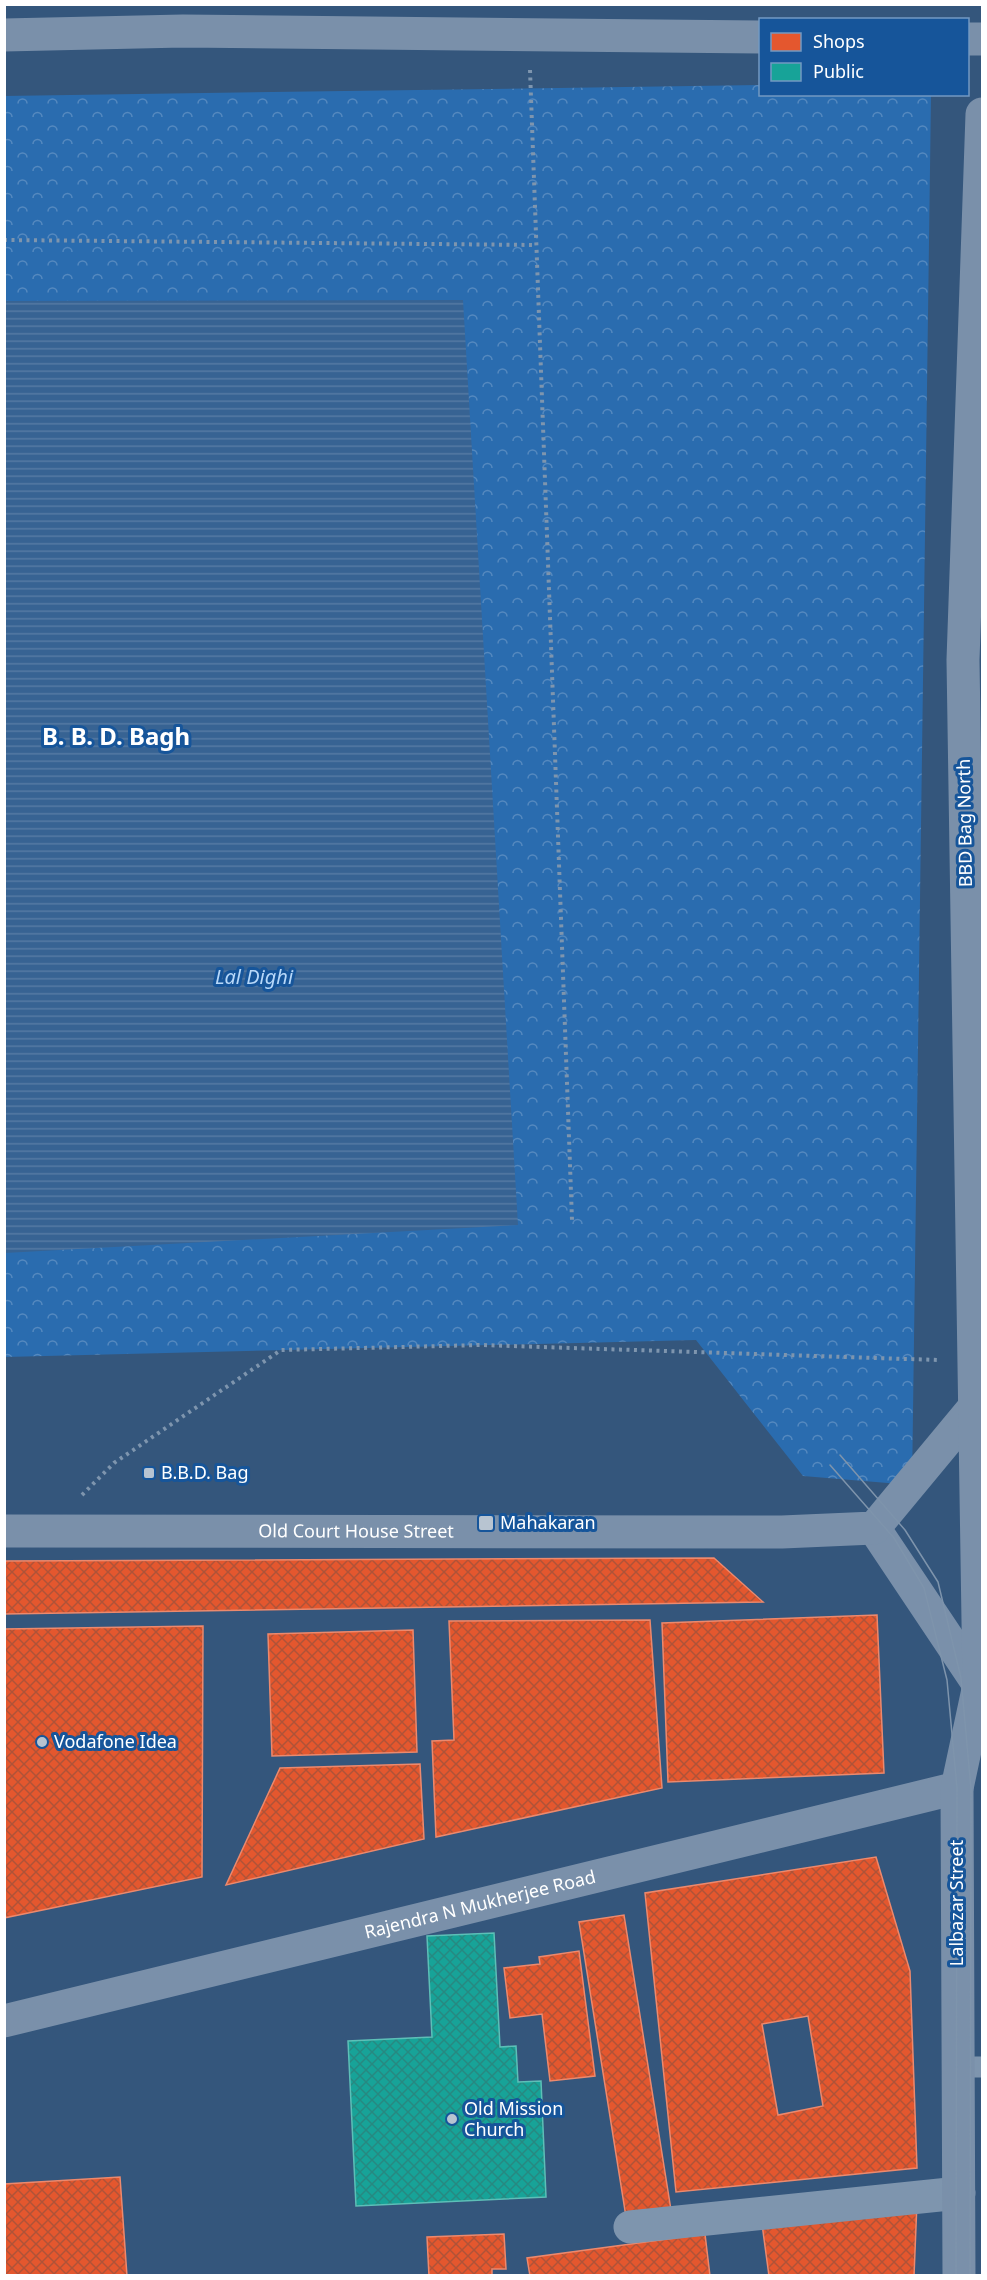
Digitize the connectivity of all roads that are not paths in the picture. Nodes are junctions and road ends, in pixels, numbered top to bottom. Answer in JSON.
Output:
{"nodes":[{"id":1,"x":4,"y":35,"type":"edge"},
{"id":2,"x":759,"y":37,"type":"edge"},
{"id":3,"x":982,"y":114,"type":"edge"},
{"id":4,"x":979,"y":1405,"type":"edge"},
{"id":5,"x":874,"y":1528,"type":"junction"},
{"id":6,"x":4,"y":1530,"type":"edge"},
{"id":7,"x":978,"y":1533,"type":"joint"},
{"id":8,"x":981,"y":1685,"type":"edge"},
{"id":9,"x":957,"y":1788,"type":"junction"},
{"id":10,"x":4,"y":2021,"type":"edge"},
{"id":11,"x":970,"y":2067,"type":"edge"},
{"id":12,"x":959,"y":2193,"type":"junction"},
{"id":13,"x":630,"y":2227,"type":"dead end"},
{"id":14,"x":959,"y":2276,"type":"edge"}],
"edges":[{"from":1,"to":2,"type":"main road"},
{"from":3,"to":4,"type":"main road","name":"BBD Bag North"},
{"from":4,"to":5,"type":"main road"},
{"from":4,"to":7,"type":"main road","name":"BBD Bag North"},
{"from":5,"to":6,"type":"main road","name":"Old Court House Street"},
{"from":5,"to":8,"type":"main road"},
{"from":7,"to":8,"type":"main road","name":"Lalbazar Street"},
{"from":8,"to":9,"type":"main road","name":"Lalbazar Street"},
{"from":9,"to":10,"type":"main road","name":"Rajendra N Mukherjee Road"},
{"from":9,"to":11,"type":"main road","name":"Lalbazar Street"},
{"from":11,"to":12,"type":"main road","name":"Lalbazar Street"},
{"from":12,"to":13,"type":"street"},
{"from":12,"to":14,"type":"main road","name":"Lalbazar Street"}]}
